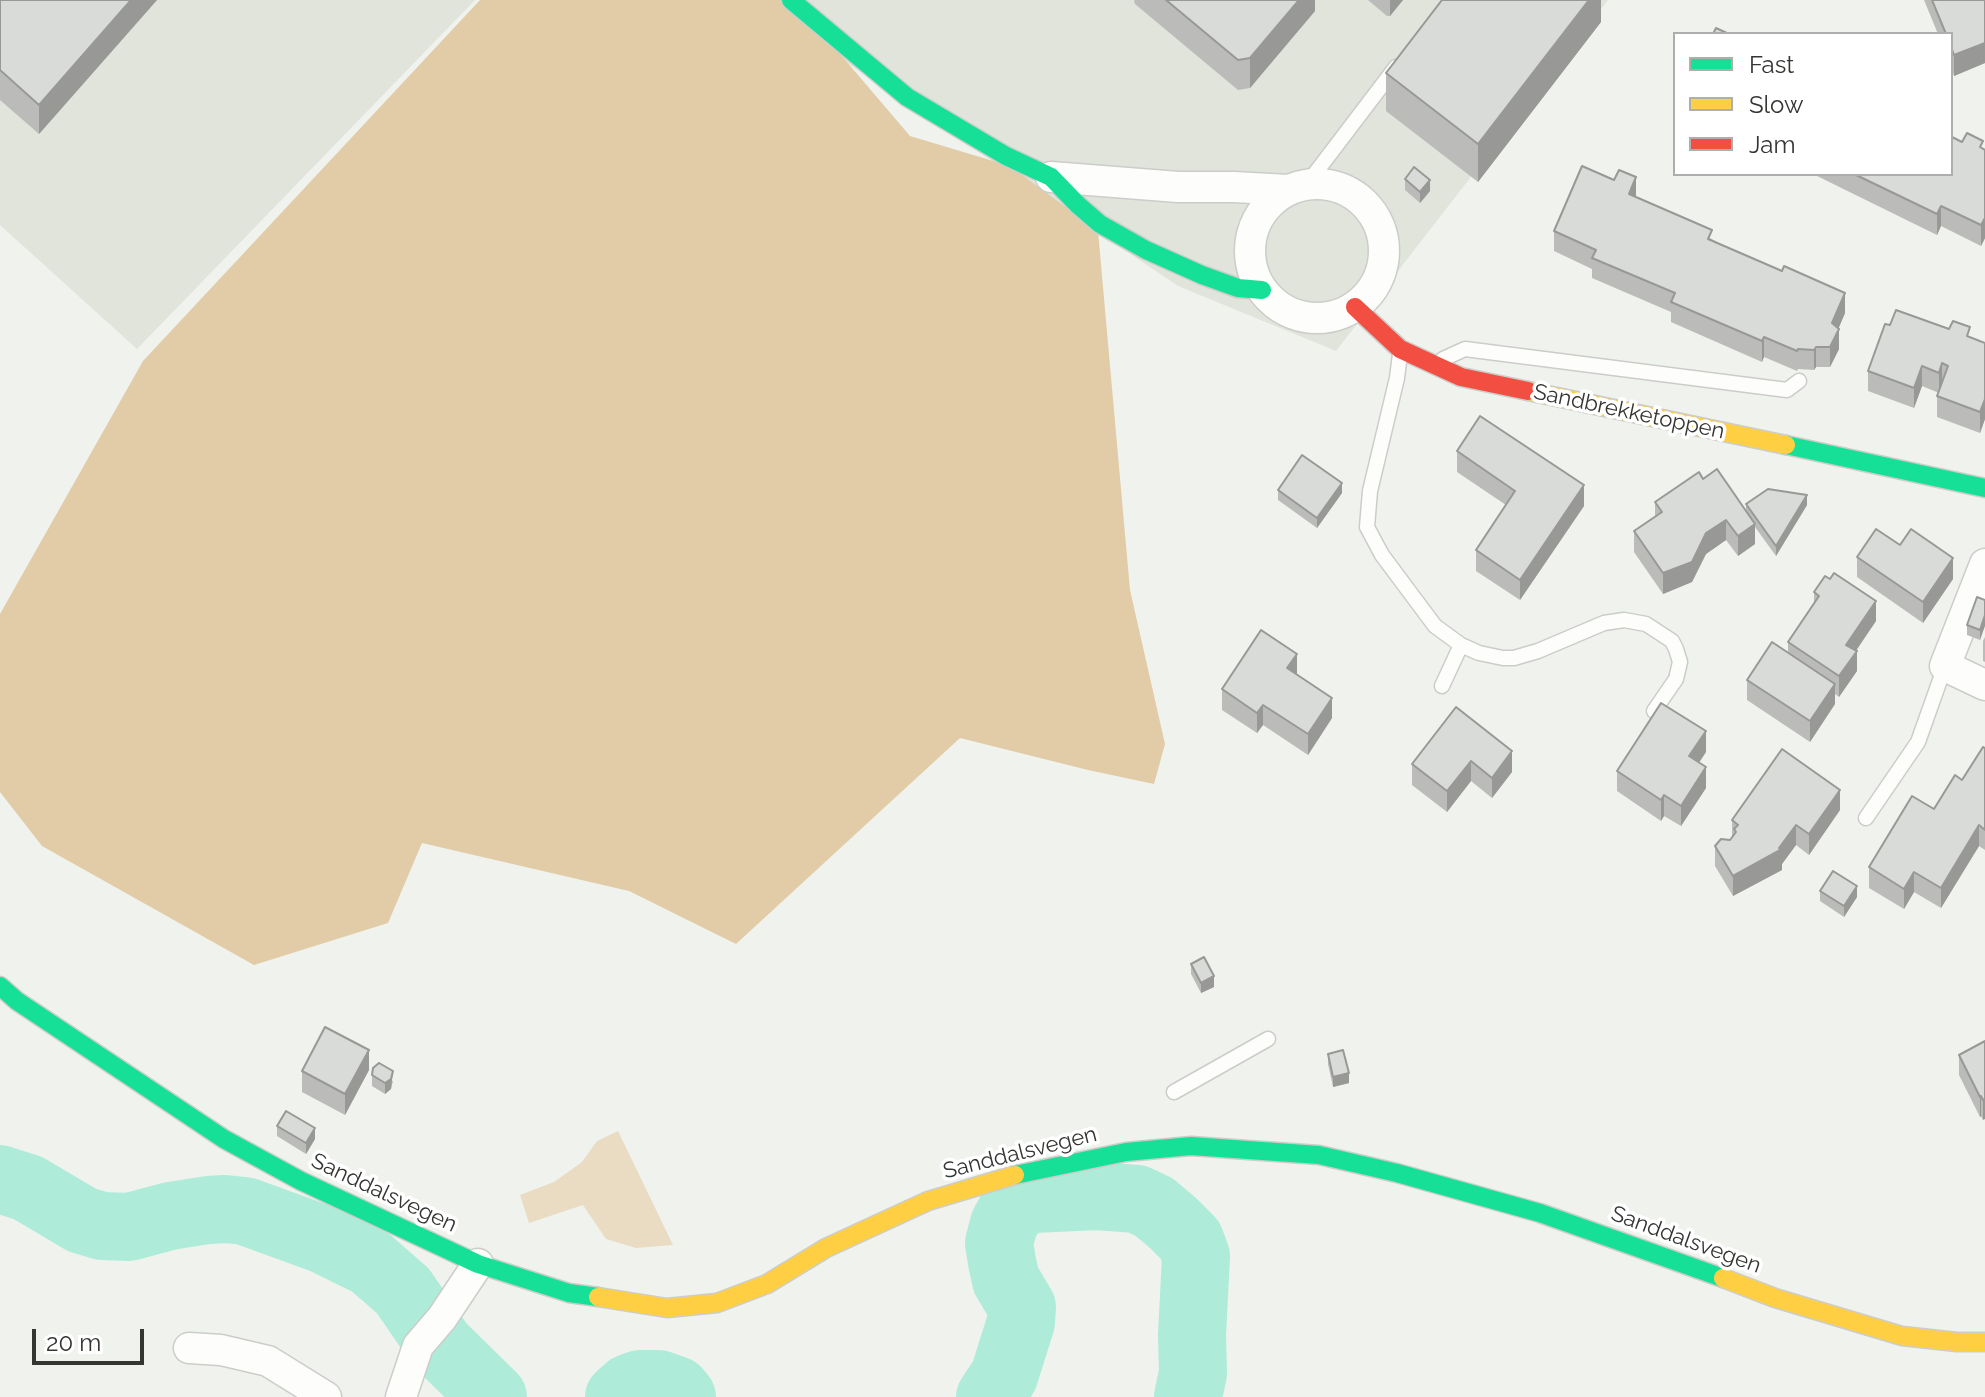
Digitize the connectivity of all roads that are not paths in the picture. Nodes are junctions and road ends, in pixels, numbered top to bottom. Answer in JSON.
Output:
{"nodes":[{"id":1,"x":792,"y":0,"type":"edge"},
{"id":2,"x":1406,"y":54,"type":"edge"},
{"id":3,"x":1051,"y":177,"type":"junction"},
{"id":4,"x":1298,"y":187,"type":"junction"},
{"id":5,"x":1262,"y":290,"type":"junction"},
{"id":6,"x":1355,"y":307,"type":"junction"},
{"id":7,"x":1400,"y":349,"type":"junction"},
{"id":8,"x":1432,"y":364,"type":"junction"},
{"id":9,"x":1799,"y":381,"type":"dead end"},
{"id":10,"x":1985,"y":488,"type":"edge"},
{"id":11,"x":1985,"y":564,"type":"edge"},
{"id":12,"x":1461,"y":645,"type":"junction"},
{"id":13,"x":1945,"y":666,"type":"junction"},
{"id":14,"x":1985,"y":685,"type":"edge"},
{"id":15,"x":1442,"y":686,"type":"dead end"},
{"id":16,"x":1654,"y":711,"type":"edge"},
{"id":17,"x":1866,"y":818,"type":"dead end"},
{"id":18,"x":0,"y":986,"type":"edge"},
{"id":19,"x":1268,"y":1039,"type":"dead end"},
{"id":20,"x":1174,"y":1092,"type":"dead end"},
{"id":21,"x":478,"y":1264,"type":"junction"},
{"id":22,"x":1985,"y":1342,"type":"edge"},
{"id":23,"x":189,"y":1348,"type":"dead end"},
{"id":24,"x":326,"y":1397,"type":"edge"},
{"id":25,"x":401,"y":1397,"type":"edge"}],
"edges":[{"from":1,"to":3,"type":"street"},
{"from":2,"to":4,"type":"lane"},
{"from":3,"to":4,"type":"street"},
{"from":3,"to":5,"type":"street"},
{"from":4,"to":5,"type":"street"},
{"from":4,"to":6,"type":"street"},
{"from":5,"to":6,"type":"street"},
{"from":6,"to":7,"type":"street","name":"Sandbrekketoppen"},
{"from":7,"to":8,"type":"street","name":"Sandbrekketoppen"},
{"from":7,"to":12,"type":"lane"},
{"from":8,"to":9,"type":"lane"},
{"from":8,"to":10,"type":"street","name":"Sandbrekketoppen"},
{"from":11,"to":13,"type":"street"},
{"from":12,"to":15,"type":"lane"},
{"from":12,"to":16,"type":"lane"},
{"from":13,"to":14,"type":"street"},
{"from":13,"to":17,"type":"lane"},
{"from":18,"to":21,"type":"street","name":"Sanddalsvegen"},
{"from":19,"to":20,"type":"lane"},
{"from":21,"to":22,"type":"street","name":"Sanddalsvegen"},
{"from":21,"to":25,"type":"street"},
{"from":23,"to":24,"type":"street"}]}
